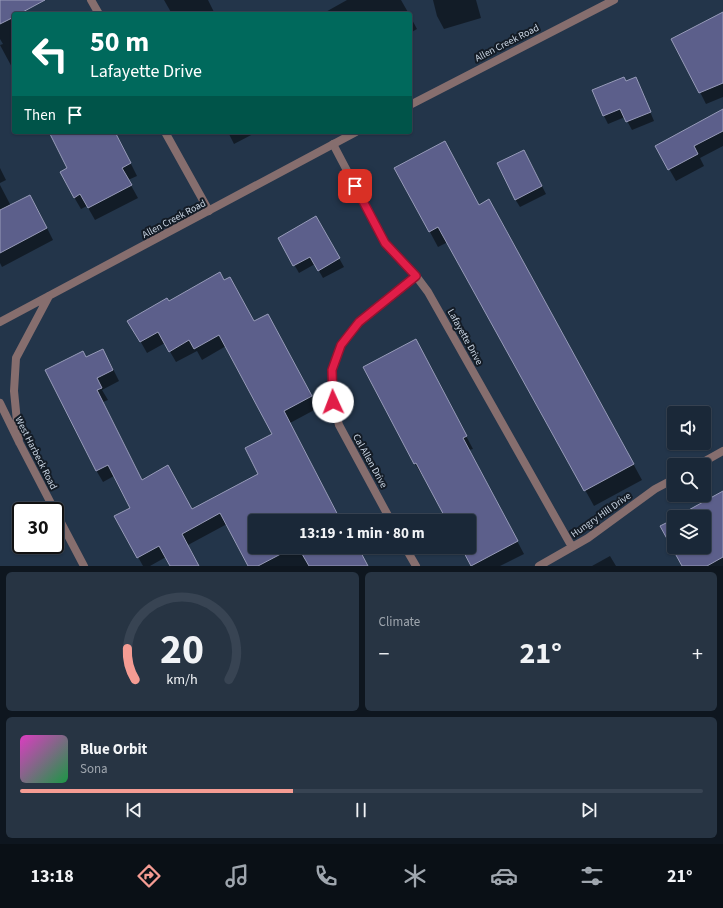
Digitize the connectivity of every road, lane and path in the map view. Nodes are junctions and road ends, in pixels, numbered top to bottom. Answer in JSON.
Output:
{"nodes":[{"id":1,"x":91,"y":0,"type":"edge"},
{"id":2,"x":614,"y":0,"type":"edge"},
{"id":3,"x":98,"y":12,"type":"edge"},
{"id":4,"x":412,"y":103,"type":"edge"},
{"id":5,"x":166,"y":134,"type":"edge"},
{"id":6,"x":352,"y":134,"type":"edge"},
{"id":7,"x":333,"y":144,"type":"junction"},
{"id":8,"x":209,"y":211,"type":"junction"},
{"id":9,"x":416,"y":276,"type":"junction"},
{"id":10,"x":49,"y":296,"type":"junction"},
{"id":11,"x":0,"y":322,"type":"edge"},
{"id":12,"x":0,"y":403,"type":"edge"},
{"id":13,"x":19,"y":442,"type":"junction"},
{"id":14,"x":723,"y":451,"type":"edge"},
{"id":15,"x":710,"y":458,"type":"edge"},
{"id":16,"x":667,"y":483,"type":"edge"},
{"id":17,"x":50,"y":502,"type":"edge"},
{"id":18,"x":387,"y":514,"type":"edge"},
{"id":19,"x":64,"y":528,"type":"edge"},
{"id":20,"x":572,"y":547,"type":"junction"},
{"id":21,"x":410,"y":554,"type":"edge"},
{"id":22,"x":84,"y":566,"type":"edge"},
{"id":23,"x":416,"y":566,"type":"edge"},
{"id":24,"x":539,"y":566,"type":"edge"}],
"edges":[{"from":1,"to":3,"type":"street"},
{"from":2,"to":4,"type":"street","name":"Allen Creek Road"},
{"from":5,"to":8,"type":"street"},
{"from":6,"to":7,"type":"street","name":"Allen Creek Road"},
{"from":7,"to":8,"type":"street","name":"Allen Creek Road"},
{"from":7,"to":9,"type":"street","name":"Lafayette Drive"},
{"from":8,"to":10,"type":"street","name":"Allen Creek Road"},
{"from":9,"to":18,"type":"street","name":"Cal Allen Drive"},
{"from":9,"to":20,"type":"street","name":"Lafayette Drive"},
{"from":10,"to":11,"type":"street","name":"Allen Creek Road"},
{"from":10,"to":13,"type":"street"},
{"from":12,"to":13,"type":"street","name":"West Harbeck Road"},
{"from":13,"to":17,"type":"street","name":"West Harbeck Road"},
{"from":14,"to":15,"type":"street"},
{"from":16,"to":20,"type":"street","name":"Hungry Hill Drive"},
{"from":19,"to":22,"type":"street","name":"West Harbeck Road"},
{"from":20,"to":24,"type":"street","name":"Hungry Hill Drive"},
{"from":21,"to":23,"type":"street"}]}
